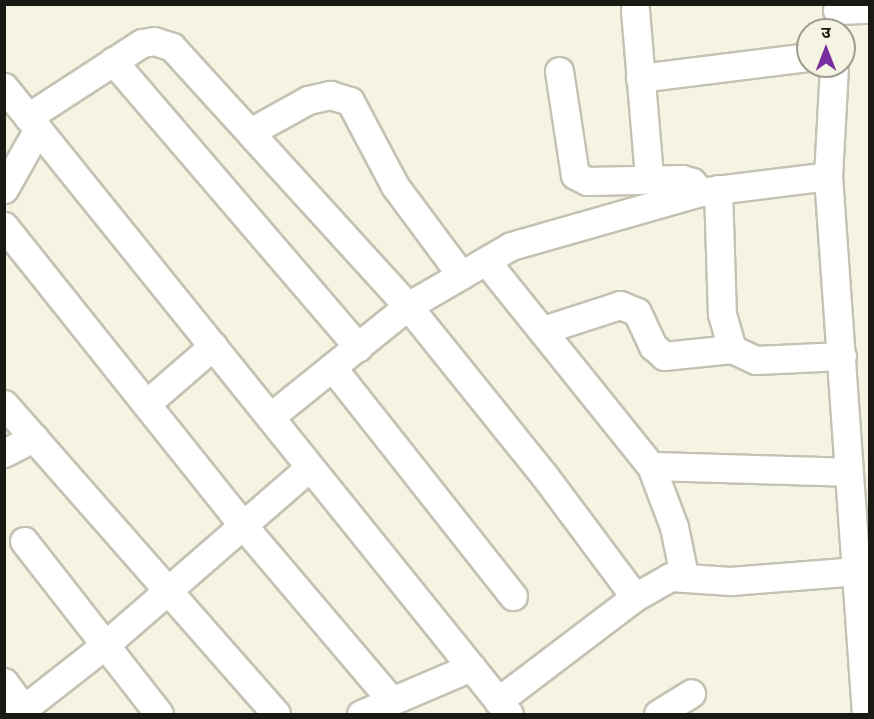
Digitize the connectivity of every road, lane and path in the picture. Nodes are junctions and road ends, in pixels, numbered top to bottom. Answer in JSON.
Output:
{"nodes":[{"id":1,"x":870,"y":9,"type":"edge"},
{"id":2,"x":635,"y":10,"type":"dead end"},
{"id":3,"x":837,"y":15,"type":"edge"},
{"id":4,"x":796,"y":58,"type":"edge"},
{"id":5,"x":113,"y":61,"type":"junction"},
{"id":6,"x":558,"y":71,"type":"dead end"},
{"id":7,"x":640,"y":78,"type":"junction"},
{"id":8,"x":833,"y":78,"type":"edge"},
{"id":9,"x":4,"y":87,"type":"edge"},
{"id":10,"x":33,"y":123,"type":"junction"},
{"id":11,"x":250,"y":132,"type":"junction"},
{"id":12,"x":828,"y":176,"type":"junction"},
{"id":13,"x":649,"y":178,"type":"junction"},
{"id":14,"x":4,"y":189,"type":"edge"},
{"id":15,"x":709,"y":190,"type":"junction"},
{"id":16,"x":4,"y":226,"type":"edge"},
{"id":17,"x":486,"y":261,"type":"junction"},
{"id":18,"x":461,"y":275,"type":"junction"},
{"id":19,"x":408,"y":306,"type":"junction"},
{"id":20,"x":543,"y":330,"type":"junction"},
{"id":21,"x":213,"y":346,"type":"junction"},
{"id":22,"x":358,"y":347,"type":"junction"},
{"id":23,"x":732,"y":349,"type":"junction"},
{"id":24,"x":842,"y":356,"type":"junction"},
{"id":25,"x":333,"y":367,"type":"junction"},
{"id":26,"x":4,"y":404,"type":"edge"},
{"id":27,"x":146,"y":404,"type":"junction"},
{"id":28,"x":270,"y":417,"type":"junction"},
{"id":29,"x":34,"y":438,"type":"junction"},
{"id":30,"x":4,"y":453,"type":"edge"},
{"id":31,"x":651,"y":466,"type":"junction"},
{"id":32,"x":310,"y":467,"type":"junction"},
{"id":33,"x":849,"y":472,"type":"junction"},
{"id":34,"x":241,"y":523,"type":"junction"},
{"id":35,"x":24,"y":541,"type":"dead end"},
{"id":36,"x":862,"y":571,"type":"edge"},
{"id":37,"x":684,"y":575,"type":"junction"},
{"id":38,"x":168,"y":590,"type":"junction"},
{"id":39,"x":513,"y":596,"type":"dead end"},
{"id":40,"x":635,"y":597,"type":"junction"},
{"id":41,"x":105,"y":645,"type":"junction"},
{"id":42,"x":471,"y":667,"type":"junction"},
{"id":43,"x":4,"y":682,"type":"edge"},
{"id":44,"x":691,"y":693,"type":"dead end"},
{"id":45,"x":392,"y":701,"type":"junction"},
{"id":46,"x":503,"y":708,"type":"edge"},
{"id":47,"x":23,"y":713,"type":"edge"},
{"id":48,"x":156,"y":713,"type":"edge"},
{"id":49,"x":276,"y":714,"type":"edge"},
{"id":50,"x":361,"y":714,"type":"edge"},
{"id":51,"x":658,"y":714,"type":"edge"},
{"id":52,"x":866,"y":714,"type":"edge"}],
"edges":[{"from":1,"to":3,"type":"street"},
{"from":2,"to":7,"type":"street"},
{"from":4,"to":7,"type":"street"},
{"from":5,"to":10,"type":"street"},
{"from":5,"to":11,"type":"street"},
{"from":5,"to":22,"type":"street"},
{"from":6,"to":13,"type":"street"},
{"from":7,"to":13,"type":"street"},
{"from":8,"to":12,"type":"street"},
{"from":9,"to":10,"type":"street"},
{"from":10,"to":14,"type":"street"},
{"from":10,"to":21,"type":"street"},
{"from":11,"to":18,"type":"street"},
{"from":11,"to":19,"type":"street"},
{"from":12,"to":15,"type":"street"},
{"from":12,"to":24,"type":"street"},
{"from":13,"to":15,"type":"street"},
{"from":15,"to":17,"type":"street"},
{"from":15,"to":23,"type":"street"},
{"from":16,"to":27,"type":"street"},
{"from":17,"to":18,"type":"street"},
{"from":17,"to":20,"type":"street"},
{"from":18,"to":19,"type":"street"},
{"from":19,"to":22,"type":"street"},
{"from":19,"to":40,"type":"street"},
{"from":20,"to":23,"type":"street"},
{"from":20,"to":31,"type":"street"},
{"from":21,"to":27,"type":"street"},
{"from":21,"to":28,"type":"street"},
{"from":22,"to":25,"type":"street"},
{"from":23,"to":24,"type":"street"},
{"from":24,"to":33,"type":"street"},
{"from":25,"to":28,"type":"street"},
{"from":25,"to":39,"type":"street"},
{"from":26,"to":29,"type":"street"},
{"from":27,"to":34,"type":"street"},
{"from":28,"to":32,"type":"street"},
{"from":29,"to":30,"type":"street"},
{"from":29,"to":38,"type":"street"},
{"from":31,"to":33,"type":"street"},
{"from":31,"to":37,"type":"street"},
{"from":32,"to":34,"type":"street"},
{"from":32,"to":42,"type":"street"},
{"from":33,"to":36,"type":"street"},
{"from":34,"to":38,"type":"street"},
{"from":34,"to":45,"type":"street"},
{"from":35,"to":41,"type":"street"},
{"from":36,"to":37,"type":"street"},
{"from":36,"to":52,"type":"street"},
{"from":37,"to":40,"type":"street"},
{"from":38,"to":41,"type":"street"},
{"from":38,"to":49,"type":"street"},
{"from":40,"to":46,"type":"street"},
{"from":41,"to":47,"type":"street"},
{"from":41,"to":48,"type":"street"},
{"from":42,"to":45,"type":"street"},
{"from":42,"to":46,"type":"street"},
{"from":43,"to":47,"type":"street"},
{"from":44,"to":51,"type":"street"},
{"from":45,"to":50,"type":"street"}]}
